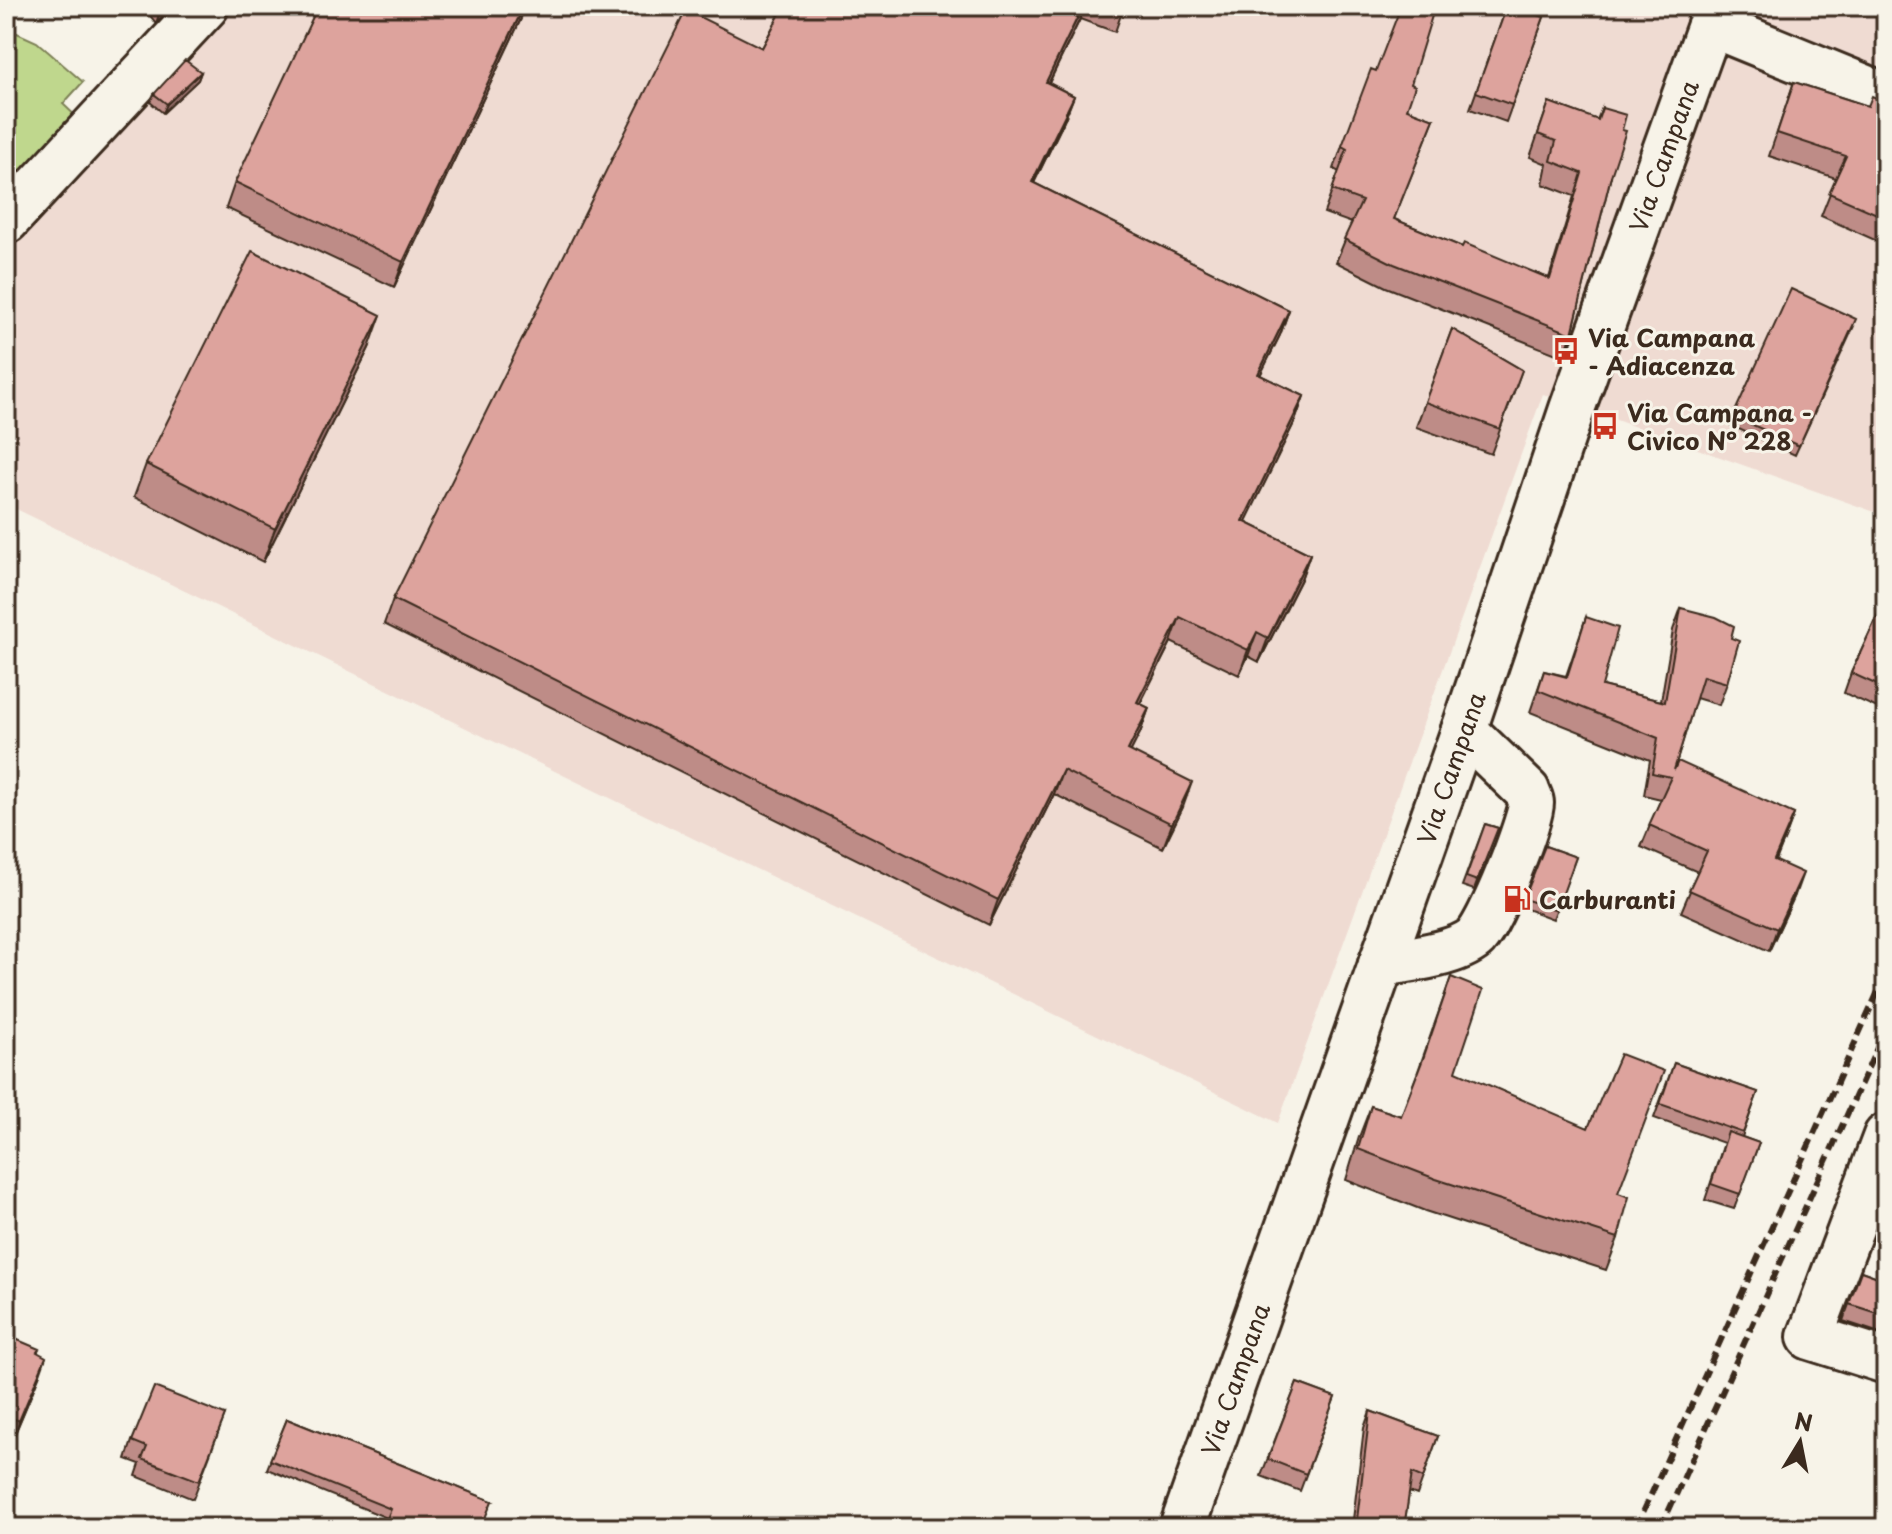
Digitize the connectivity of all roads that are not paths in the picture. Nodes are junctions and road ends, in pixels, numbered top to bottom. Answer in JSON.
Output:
{"nodes":[{"id":1,"x":206,"y":6,"type":"edge"},
{"id":2,"x":1713,"y":15,"type":"edge"},
{"id":3,"x":1886,"y":96,"type":"edge"},
{"id":4,"x":6,"y":221,"type":"edge"},
{"id":5,"x":1464,"y":730,"type":"junction"},
{"id":6,"x":1381,"y":964,"type":"junction"},
{"id":7,"x":1886,"y":1136,"type":"edge"},
{"id":8,"x":1886,"y":1361,"type":"edge"},
{"id":9,"x":1182,"y":1528,"type":"edge"}],
"edges":[{"from":1,"to":4,"type":"street"},
{"from":2,"to":3,"type":"street"},
{"from":2,"to":5,"type":"street","name":"Via Campana"},
{"from":5,"to":6,"type":"street","name":"Via Campana"},
{"from":5,"to":6,"type":"street"},
{"from":6,"to":9,"type":"street","name":"Via Campana"},
{"from":7,"to":8,"type":"street"}]}
